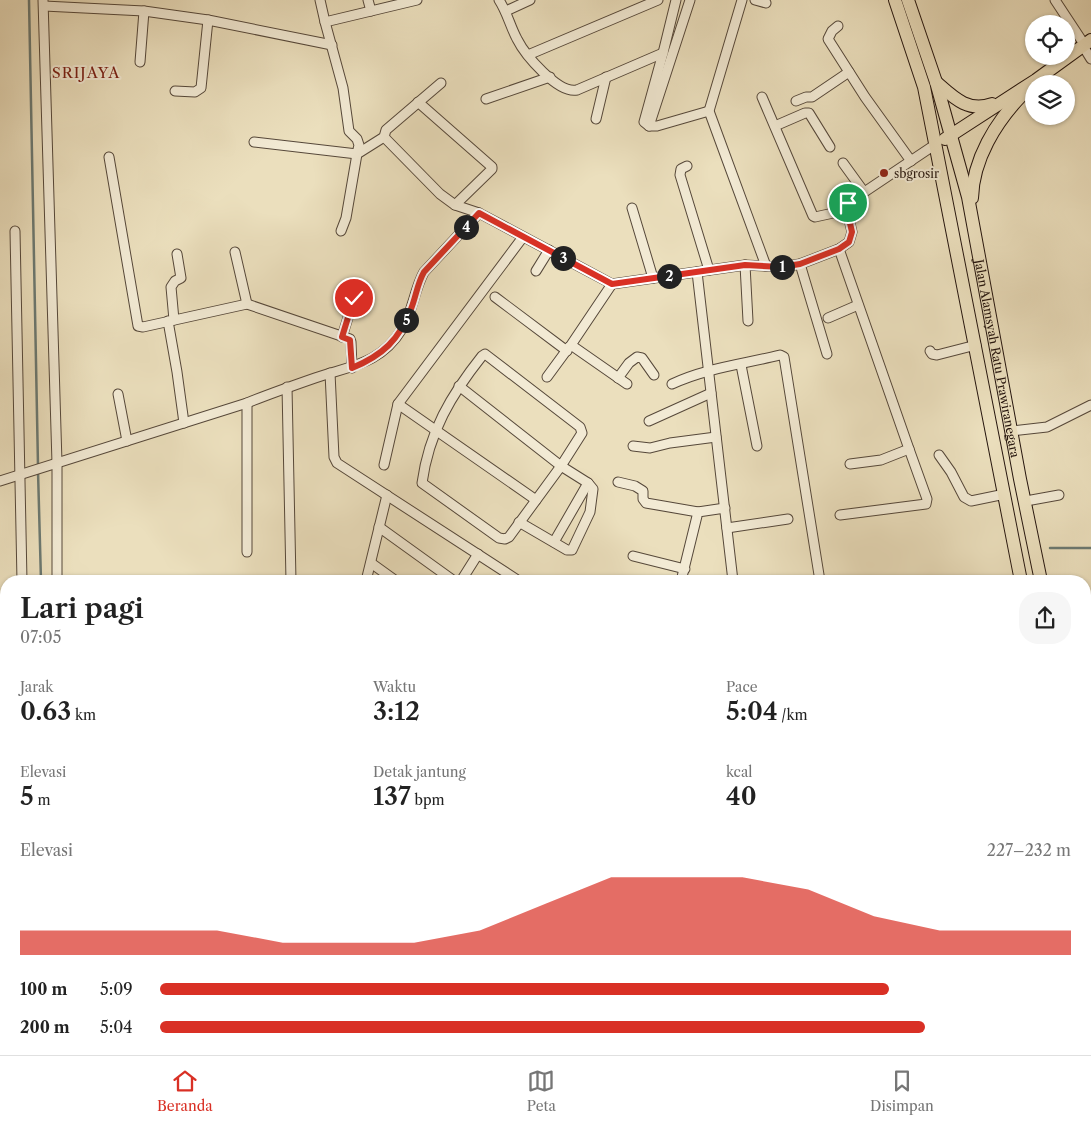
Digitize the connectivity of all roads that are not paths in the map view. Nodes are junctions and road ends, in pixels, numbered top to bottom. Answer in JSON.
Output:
{"nodes":[{"id":1,"x":320,"y":0,"type":"edge"},
{"id":2,"x":368,"y":0,"type":"edge"},
{"id":3,"x":417,"y":0,"type":"edge"},
{"id":4,"x":499,"y":0,"type":"edge"},
{"id":5,"x":530,"y":0,"type":"edge"},
{"id":6,"x":658,"y":0,"type":"edge"},
{"id":7,"x":676,"y":0,"type":"edge"},
{"id":8,"x":690,"y":0,"type":"edge"},
{"id":9,"x":742,"y":0,"type":"edge"},
{"id":10,"x":755,"y":0,"type":"edge"},
{"id":11,"x":895,"y":0,"type":"edge"},
{"id":12,"x":1055,"y":0,"type":"edge"},
{"id":13,"x":911,"y":1,"type":"edge"},
{"id":14,"x":43,"y":3,"type":"edge"},
{"id":15,"x":766,"y":3,"type":"dead end"},
{"id":16,"x":144,"y":11,"type":"junction"},
{"id":17,"x":371,"y":11,"type":"junction"},
{"id":18,"x":506,"y":11,"type":"junction"},
{"id":19,"x":208,"y":20,"type":"junction"},
{"id":20,"x":325,"y":22,"type":"junction"},
{"id":21,"x":838,"y":26,"type":"dead end"},
{"id":22,"x":1086,"y":43,"type":"edge"},
{"id":23,"x":332,"y":45,"type":"junction"},
{"id":24,"x":664,"y":53,"type":"junction"},
{"id":25,"x":528,"y":55,"type":"junction"},
{"id":26,"x":1091,"y":59,"type":"edge"},
{"id":27,"x":140,"y":62,"type":"dead end"},
{"id":28,"x":849,"y":72,"type":"junction"},
{"id":29,"x":1043,"y":75,"type":"edge"},
{"id":30,"x":550,"y":77,"type":"junction"},
{"id":31,"x":606,"y":77,"type":"junction"},
{"id":32,"x":936,"y":82,"type":"junction"},
{"id":33,"x":440,"y":83,"type":"dead end"},
{"id":34,"x":1025,"y":87,"type":"edge"},
{"id":35,"x":175,"y":91,"type":"dead end"},
{"id":36,"x":1025,"y":92,"type":"edge"},
{"id":37,"x":762,"y":97,"type":"dead end"},
{"id":38,"x":486,"y":99,"type":"dead end"},
{"id":39,"x":1007,"y":99,"type":"junction"},
{"id":40,"x":796,"y":101,"type":"dead end"},
{"id":41,"x":418,"y":102,"type":"junction"},
{"id":42,"x":709,"y":111,"type":"junction"},
{"id":43,"x":596,"y":119,"type":"dead end"},
{"id":44,"x":649,"y":126,"type":"junction"},
{"id":45,"x":775,"y":126,"type":"junction"},
{"id":46,"x":952,"y":135,"type":"junction"},
{"id":47,"x":384,"y":136,"type":"junction"},
{"id":48,"x":254,"y":142,"type":"dead end"},
{"id":49,"x":936,"y":144,"type":"junction"},
{"id":50,"x":830,"y":147,"type":"dead end"},
{"id":51,"x":357,"y":154,"type":"junction"},
{"id":52,"x":110,"y":157,"type":"dead end"},
{"id":53,"x":911,"y":161,"type":"junction"},
{"id":54,"x":843,"y":163,"type":"dead end"},
{"id":55,"x":687,"y":166,"type":"dead end"},
{"id":56,"x":864,"y":192,"type":"junction"},
{"id":57,"x":455,"y":205,"type":"junction"},
{"id":58,"x":632,"y":208,"type":"dead end"},
{"id":59,"x":847,"y":210,"type":"junction"},
{"id":60,"x":479,"y":213,"type":"junction"},
{"id":61,"x":971,"y":217,"type":"junction"},
{"id":62,"x":15,"y":231,"type":"dead end"},
{"id":63,"x":341,"y":231,"type":"dead end"},
{"id":64,"x":523,"y":237,"type":"junction"},
{"id":65,"x":839,"y":249,"type":"junction"},
{"id":66,"x":549,"y":250,"type":"junction"},
{"id":67,"x":235,"y":252,"type":"dead end"},
{"id":68,"x":177,"y":254,"type":"dead end"},
{"id":69,"x":960,"y":261,"type":"junction"},
{"id":70,"x":800,"y":264,"type":"junction"},
{"id":71,"x":745,"y":265,"type":"junction"},
{"id":72,"x":766,"y":266,"type":"junction"},
{"id":73,"x":709,"y":270,"type":"junction"},
{"id":74,"x":536,"y":271,"type":"dead end"},
{"id":75,"x":697,"y":272,"type":"junction"},
{"id":76,"x":653,"y":278,"type":"junction"},
{"id":77,"x":612,"y":284,"type":"junction"},
{"id":78,"x":495,"y":297,"type":"dead end"},
{"id":79,"x":354,"y":298,"type":"dead end"},
{"id":80,"x":247,"y":304,"type":"junction"},
{"id":81,"x":858,"y":305,"type":"junction"},
{"id":82,"x":828,"y":318,"type":"dead end"},
{"id":83,"x":171,"y":320,"type":"junction"},
{"id":84,"x":748,"y":321,"type":"dead end"},
{"id":85,"x":342,"y":337,"type":"junction"},
{"id":86,"x":976,"y":345,"type":"junction"},
{"id":87,"x":569,"y":348,"type":"junction"},
{"id":88,"x":930,"y":351,"type":"dead end"},
{"id":89,"x":827,"y":354,"type":"dead end"},
{"id":90,"x":741,"y":364,"type":"junction"},
{"id":91,"x":352,"y":368,"type":"junction"},
{"id":92,"x":709,"y":370,"type":"junction"},
{"id":93,"x":330,"y":373,"type":"junction"},
{"id":94,"x":654,"y":375,"type":"dead end"},
{"id":95,"x":547,"y":377,"type":"dead end"},
{"id":96,"x":618,"y":378,"type":"junction"},
{"id":97,"x":627,"y":384,"type":"dead end"},
{"id":98,"x":672,"y":384,"type":"dead end"},
{"id":99,"x":459,"y":386,"type":"junction"},
{"id":100,"x":287,"y":387,"type":"junction"},
{"id":101,"x":711,"y":393,"type":"junction"},
{"id":102,"x":118,"y":394,"type":"dead end"},
{"id":103,"x":247,"y":403,"type":"junction"},
{"id":104,"x":398,"y":404,"type":"junction"},
{"id":105,"x":1091,"y":405,"type":"edge"},
{"id":106,"x":649,"y":421,"type":"dead end"},
{"id":107,"x":184,"y":423,"type":"junction"},
{"id":108,"x":435,"y":429,"type":"junction"},
{"id":109,"x":1011,"y":431,"type":"junction"},
{"id":110,"x":716,"y":437,"type":"junction"},
{"id":111,"x":127,"y":441,"type":"junction"},
{"id":112,"x":633,"y":446,"type":"dead end"},
{"id":113,"x":757,"y":446,"type":"dead end"},
{"id":114,"x":909,"y":449,"type":"junction"},
{"id":115,"x":939,"y":455,"type":"dead end"},
{"id":116,"x":54,"y":464,"type":"junction"},
{"id":117,"x":850,"y":464,"type":"dead end"},
{"id":118,"x":384,"y":466,"type":"dead end"},
{"id":119,"x":561,"y":466,"type":"junction"},
{"id":120,"x":23,"y":474,"type":"junction"},
{"id":121,"x":0,"y":481,"type":"edge"},
{"id":122,"x":618,"y":482,"type":"dead end"},
{"id":123,"x":588,"y":483,"type":"junction"},
{"id":124,"x":388,"y":494,"type":"junction"},
{"id":125,"x":1005,"y":494,"type":"junction"},
{"id":126,"x":1059,"y":495,"type":"dead end"},
{"id":127,"x":536,"y":500,"type":"junction"},
{"id":128,"x":1026,"y":501,"type":"junction"},
{"id":129,"x":725,"y":508,"type":"junction"},
{"id":130,"x":698,"y":512,"type":"junction"},
{"id":131,"x":840,"y":515,"type":"dead end"},
{"id":132,"x":788,"y":519,"type":"dead end"},
{"id":133,"x":519,"y":522,"type":"junction"},
{"id":134,"x":379,"y":527,"type":"junction"},
{"id":135,"x":727,"y":528,"type":"junction"},
{"id":136,"x":554,"y":542,"type":"junction"},
{"id":137,"x":247,"y":552,"type":"dead end"},
{"id":138,"x":478,"y":554,"type":"junction"},
{"id":139,"x":633,"y":556,"type":"dead end"},
{"id":140,"x":371,"y":563,"type":"junction"},
{"id":141,"x":685,"y":569,"type":"junction"},
{"id":142,"x":22,"y":575,"type":"edge"},
{"id":143,"x":57,"y":575,"type":"edge"},
{"id":144,"x":291,"y":575,"type":"edge"},
{"id":145,"x":368,"y":575,"type":"edge"},
{"id":146,"x":388,"y":575,"type":"edge"},
{"id":147,"x":446,"y":575,"type":"edge"},
{"id":148,"x":465,"y":575,"type":"edge"},
{"id":149,"x":510,"y":575,"type":"edge"},
{"id":150,"x":684,"y":575,"type":"edge"},
{"id":151,"x":732,"y":575,"type":"edge"},
{"id":152,"x":819,"y":575,"type":"edge"},
{"id":153,"x":1020,"y":575,"type":"edge"},
{"id":154,"x":1040,"y":575,"type":"edge"}],
"edges":[{"from":1,"to":20,"type":"street"},
{"from":2,"to":17,"type":"street"},
{"from":3,"to":17,"type":"street"},
{"from":4,"to":18,"type":"street"},
{"from":5,"to":18,"type":"street"},
{"from":6,"to":25,"type":"street"},
{"from":7,"to":24,"type":"street"},
{"from":8,"to":44,"type":"street"},
{"from":9,"to":42,"type":"street"},
{"from":10,"to":15,"type":"street"},
{"from":11,"to":49,"type":"highway","name":"Jalan Alamsyah Ratu Prawiranegara"},
{"from":12,"to":22,"type":"street"},
{"from":13,"to":32,"type":"highway","name":"Jalan Alamsyah Ratu Prawiranegara"},
{"from":14,"to":16,"type":"street"},
{"from":14,"to":116,"type":"street"},
{"from":16,"to":19,"type":"street"},
{"from":16,"to":27,"type":"street"},
{"from":17,"to":20,"type":"street"},
{"from":18,"to":25,"type":"street"},
{"from":19,"to":23,"type":"street"},
{"from":19,"to":35,"type":"street"},
{"from":20,"to":23,"type":"street"},
{"from":21,"to":28,"type":"street"},
{"from":22,"to":26,"type":"street"},
{"from":22,"to":29,"type":"highway"},
{"from":23,"to":51,"type":"street"},
{"from":24,"to":31,"type":"street"},
{"from":24,"to":44,"type":"street"},
{"from":25,"to":30,"type":"street"},
{"from":28,"to":40,"type":"street"},
{"from":28,"to":53,"type":"street"},
{"from":30,"to":31,"type":"street"},
{"from":30,"to":38,"type":"street"},
{"from":31,"to":43,"type":"street"},
{"from":32,"to":39,"type":"highway"},
{"from":32,"to":46,"type":"highway","name":"Jalan Alamsyah Ratu Prawiranegara"},
{"from":33,"to":41,"type":"street"},
{"from":34,"to":39,"type":"highway"},
{"from":36,"to":61,"type":"highway"},
{"from":37,"to":45,"type":"street"},
{"from":39,"to":46,"type":"highway"},
{"from":41,"to":47,"type":"street"},
{"from":41,"to":57,"type":"street"},
{"from":42,"to":44,"type":"street"},
{"from":42,"to":72,"type":"street"},
{"from":45,"to":50,"type":"street"},
{"from":45,"to":59,"type":"street"},
{"from":46,"to":49,"type":"highway"},
{"from":46,"to":61,"type":"highway","name":"Jalan Alamsyah Ratu Prawiranegara"},
{"from":46,"to":69,"type":"highway"},
{"from":47,"to":51,"type":"street"},
{"from":47,"to":57,"type":"street"},
{"from":48,"to":51,"type":"street"},
{"from":49,"to":53,"type":"street"},
{"from":49,"to":69,"type":"highway","name":"Jalan Alamsyah Ratu Prawiranegara"},
{"from":51,"to":63,"type":"street"},
{"from":52,"to":83,"type":"street"},
{"from":53,"to":56,"type":"street"},
{"from":54,"to":56,"type":"street"},
{"from":55,"to":73,"type":"street"},
{"from":56,"to":59,"type":"street"},
{"from":57,"to":60,"type":"street"},
{"from":58,"to":76,"type":"street"},
{"from":59,"to":65,"type":"street"},
{"from":60,"to":64,"type":"street"},
{"from":60,"to":91,"type":"street"},
{"from":61,"to":109,"type":"highway","name":"Jalan Alamsyah Ratu Prawiranegara"},
{"from":62,"to":120,"type":"street"},
{"from":64,"to":66,"type":"street"},
{"from":64,"to":104,"type":"street"},
{"from":65,"to":70,"type":"street"},
{"from":65,"to":81,"type":"street"},
{"from":66,"to":74,"type":"street"},
{"from":66,"to":77,"type":"street"},
{"from":67,"to":80,"type":"street"},
{"from":68,"to":83,"type":"street"},
{"from":69,"to":86,"type":"highway","name":"Jalan Alamsyah Ratu Prawiranegara"},
{"from":70,"to":72,"type":"street"},
{"from":70,"to":89,"type":"street"},
{"from":71,"to":72,"type":"street"},
{"from":71,"to":73,"type":"street"},
{"from":71,"to":84,"type":"street"},
{"from":73,"to":75,"type":"street"},
{"from":75,"to":76,"type":"street"},
{"from":75,"to":92,"type":"street"},
{"from":76,"to":77,"type":"street"},
{"from":77,"to":87,"type":"street"},
{"from":78,"to":87,"type":"street"},
{"from":79,"to":85,"type":"street"},
{"from":80,"to":83,"type":"street"},
{"from":80,"to":85,"type":"street"},
{"from":81,"to":82,"type":"street"},
{"from":81,"to":114,"type":"street"},
{"from":83,"to":107,"type":"street"},
{"from":85,"to":91,"type":"street"},
{"from":86,"to":88,"type":"street"},
{"from":86,"to":125,"type":"highway","name":"Jalan Alamsyah Ratu Prawiranegara"},
{"from":87,"to":95,"type":"street"},
{"from":87,"to":96,"type":"street"},
{"from":90,"to":92,"type":"street"},
{"from":90,"to":113,"type":"street"},
{"from":90,"to":152,"type":"street"},
{"from":91,"to":93,"type":"street"},
{"from":92,"to":98,"type":"street"},
{"from":92,"to":101,"type":"street"},
{"from":93,"to":100,"type":"street"},
{"from":93,"to":124,"type":"street"},
{"from":94,"to":96,"type":"street"},
{"from":96,"to":97,"type":"street"},
{"from":99,"to":108,"type":"street"},
{"from":99,"to":119,"type":"street"},
{"from":99,"to":119,"type":"street"},
{"from":100,"to":103,"type":"street"},
{"from":100,"to":144,"type":"street"},
{"from":101,"to":106,"type":"street"},
{"from":101,"to":110,"type":"street"},
{"from":102,"to":111,"type":"street"},
{"from":103,"to":107,"type":"street"},
{"from":103,"to":137,"type":"street"},
{"from":104,"to":108,"type":"street"},
{"from":104,"to":118,"type":"street"},
{"from":105,"to":109,"type":"street"},
{"from":107,"to":111,"type":"street"},
{"from":108,"to":127,"type":"street"},
{"from":108,"to":133,"type":"street"},
{"from":109,"to":128,"type":"highway","name":"Jalan Alamsyah Ratu Prawiranegara"},
{"from":110,"to":112,"type":"street"},
{"from":110,"to":129,"type":"street"},
{"from":111,"to":116,"type":"street"},
{"from":114,"to":117,"type":"street"},
{"from":114,"to":131,"type":"street"},
{"from":115,"to":125,"type":"street"},
{"from":116,"to":120,"type":"street"},
{"from":116,"to":143,"type":"street"},
{"from":119,"to":123,"type":"street"},
{"from":119,"to":127,"type":"street"},
{"from":120,"to":121,"type":"street"},
{"from":120,"to":142,"type":"street"},
{"from":122,"to":130,"type":"street"},
{"from":123,"to":136,"type":"street"},
{"from":123,"to":136,"type":"street"},
{"from":124,"to":134,"type":"street"},
{"from":124,"to":138,"type":"street"},
{"from":125,"to":153,"type":"highway","name":"Jalan Alamsyah Ratu Prawiranegara"},
{"from":126,"to":128,"type":"street"},
{"from":127,"to":133,"type":"street"},
{"from":128,"to":154,"type":"highway","name":"Jalan Alamsyah Ratu Prawiranegara"},
{"from":129,"to":130,"type":"street"},
{"from":129,"to":135,"type":"street"},
{"from":130,"to":141,"type":"street"},
{"from":132,"to":135,"type":"street"},
{"from":133,"to":136,"type":"street"},
{"from":134,"to":140,"type":"street"},
{"from":134,"to":147,"type":"street"},
{"from":135,"to":151,"type":"street"},
{"from":138,"to":148,"type":"street"},
{"from":138,"to":149,"type":"street"},
{"from":139,"to":141,"type":"street"},
{"from":140,"to":145,"type":"street"},
{"from":140,"to":146,"type":"street"},
{"from":141,"to":150,"type":"street"}]}
